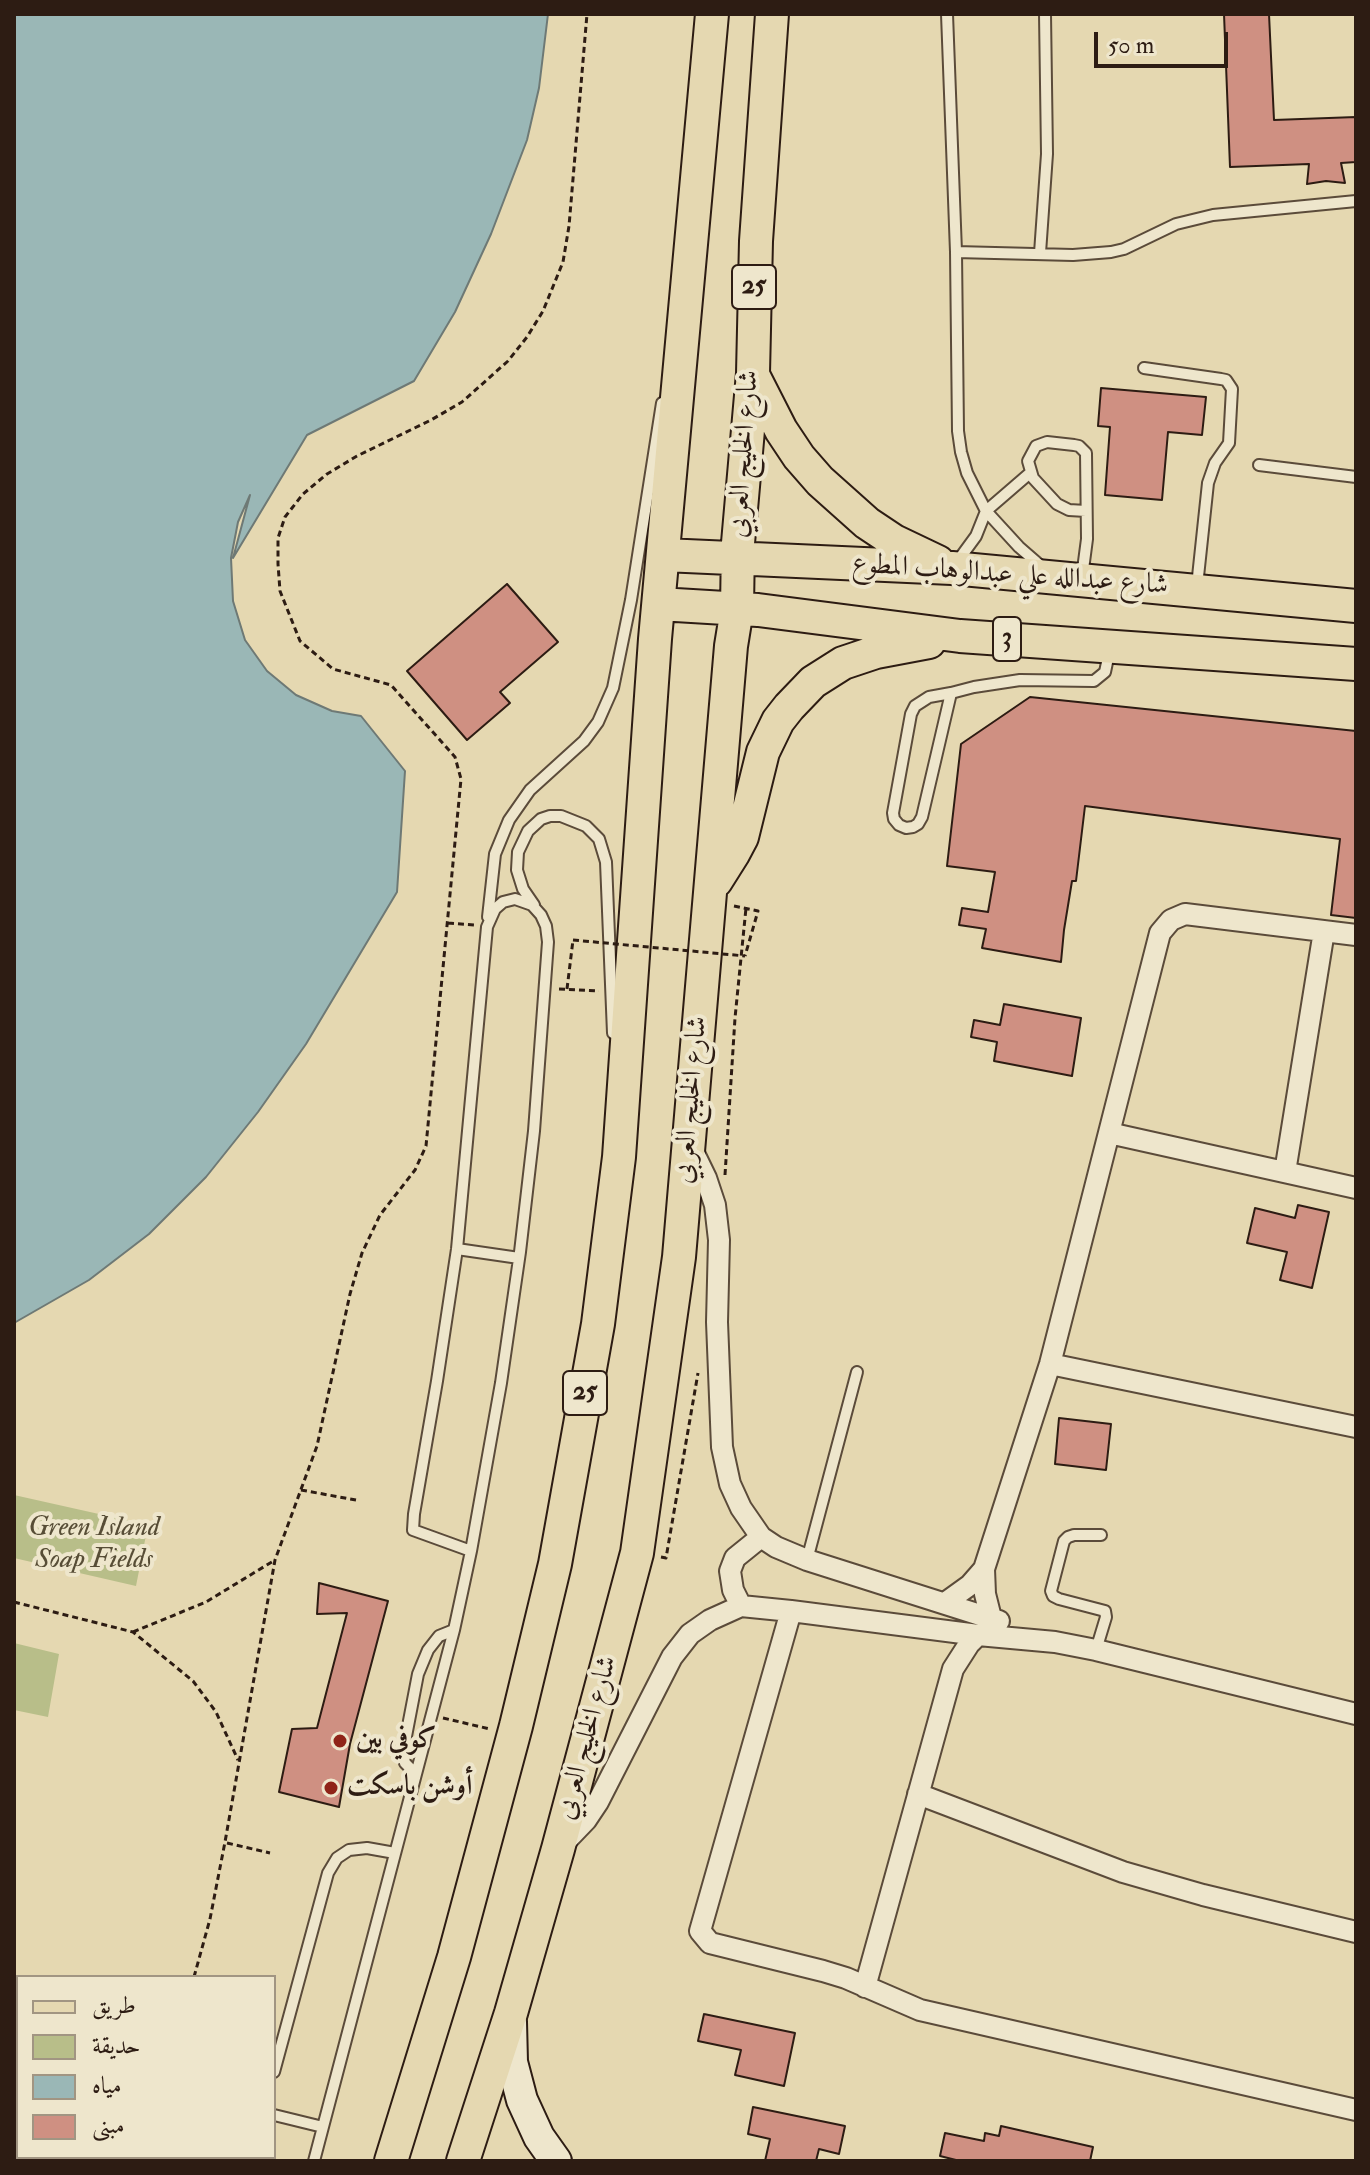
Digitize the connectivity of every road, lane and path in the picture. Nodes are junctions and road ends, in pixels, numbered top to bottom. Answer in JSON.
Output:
{"nodes":[{"id":1,"x":587,"y":14,"type":"edge"},
{"id":2,"x":712,"y":14,"type":"edge"},
{"id":3,"x":947,"y":14,"type":"edge"},
{"id":4,"x":1045,"y":14,"type":"edge"},
{"id":5,"x":774,"y":18,"type":"edge"},
{"id":6,"x":1356,"y":201,"type":"edge"},
{"id":7,"x":692,"y":248,"type":"junction"},
{"id":8,"x":956,"y":252,"type":"junction"},
{"id":9,"x":1040,"y":253,"type":"junction"},
{"id":10,"x":1144,"y":368,"type":"dead end"},
{"id":11,"x":753,"y":373,"type":"junction"},
{"id":12,"x":667,"y":379,"type":"dead end"},
{"id":13,"x":664,"y":394,"type":"dead end"},
{"id":14,"x":1259,"y":465,"type":"dead end"},
{"id":15,"x":1030,"y":473,"type":"junction"},
{"id":16,"x":1356,"y":477,"type":"edge"},
{"id":17,"x":986,"y":511,"type":"junction"},
{"id":18,"x":1086,"y":511,"type":"junction"},
{"id":19,"x":664,"y":555,"type":"junction"},
{"id":20,"x":737,"y":559,"type":"junction"},
{"id":21,"x":952,"y":568,"type":"junction"},
{"id":22,"x":1069,"y":578,"type":"junction"},
{"id":23,"x":1196,"y":591,"type":"junction"},
{"id":24,"x":659,"y":604,"type":"junction"},
{"id":25,"x":1356,"y":606,"type":"edge"},
{"id":26,"x":737,"y":609,"type":"junction"},
{"id":27,"x":960,"y":636,"type":"junction"},
{"id":28,"x":1110,"y":647,"type":"junction"},
{"id":29,"x":1356,"y":664,"type":"edge"},
{"id":30,"x":951,"y":693,"type":"junction"},
{"id":31,"x":712,"y":886,"type":"junction"},
{"id":32,"x":537,"y":910,"type":"junction"},
{"id":33,"x":758,"y":911,"type":"dead end"},
{"id":34,"x":448,"y":923,"type":"junction"},
{"id":35,"x":487,"y":927,"type":"junction"},
{"id":36,"x":1324,"y":931,"type":"junction"},
{"id":37,"x":1356,"y":935,"type":"edge"},
{"id":38,"x":611,"y":992,"type":"junction"},
{"id":39,"x":1109,"y":1133,"type":"junction"},
{"id":40,"x":689,"y":1143,"type":"junction"},
{"id":41,"x":619,"y":1157,"type":"junction"},
{"id":42,"x":1285,"y":1172,"type":"junction"},
{"id":43,"x":1356,"y":1188,"type":"edge"},
{"id":44,"x":457,"y":1249,"type":"junction"},
{"id":45,"x":519,"y":1258,"type":"junction"},
{"id":46,"x":1050,"y":1364,"type":"junction"},
{"id":47,"x":857,"y":1372,"type":"dead end"},
{"id":48,"x":1356,"y":1427,"type":"edge"},
{"id":49,"x":301,"y":1490,"type":"junction"},
{"id":50,"x":356,"y":1500,"type":"dead end"},
{"id":51,"x":1101,"y":1535,"type":"dead end"},
{"id":52,"x":761,"y":1537,"type":"junction"},
{"id":53,"x":471,"y":1551,"type":"junction"},
{"id":54,"x":275,"y":1560,"type":"junction"},
{"id":55,"x":807,"y":1560,"type":"junction"},
{"id":56,"x":984,"y":1569,"type":"junction"},
{"id":57,"x":14,"y":1602,"type":"edge"},
{"id":58,"x":945,"y":1603,"type":"junction"},
{"id":59,"x":741,"y":1606,"type":"junction"},
{"id":60,"x":791,"y":1611,"type":"junction"},
{"id":61,"x":991,"y":1618,"type":"junction"},
{"id":62,"x":454,"y":1630,"type":"junction"},
{"id":63,"x":939,"y":1630,"type":"junction"},
{"id":64,"x":133,"y":1632,"type":"junction"},
{"id":65,"x":978,"y":1635,"type":"junction"},
{"id":66,"x":1055,"y":1642,"type":"junction"},
{"id":67,"x":1096,"y":1650,"type":"junction"},
{"id":68,"x":953,"y":1669,"type":"junction"},
{"id":69,"x":1356,"y":1714,"type":"edge"},
{"id":70,"x":432,"y":1715,"type":"junction"},
{"id":71,"x":513,"y":1734,"type":"junction"},
{"id":72,"x":239,"y":1763,"type":"junction"},
{"id":73,"x":416,"y":1774,"type":"junction"},
{"id":74,"x":918,"y":1794,"type":"junction"},
{"id":75,"x":225,"y":1842,"type":"junction"},
{"id":76,"x":558,"y":1849,"type":"junction"},
{"id":77,"x":270,"y":1853,"type":"dead end"},
{"id":78,"x":395,"y":1853,"type":"junction"},
{"id":79,"x":1356,"y":1932,"type":"edge"},
{"id":80,"x":195,"y":1975,"type":"edge"},
{"id":81,"x":865,"y":1987,"type":"junction"},
{"id":82,"x":511,"y":2013,"type":"junction"},
{"id":83,"x":276,"y":2065,"type":"edge"},
{"id":84,"x":1356,"y":2110,"type":"edge"},
{"id":85,"x":276,"y":2115,"type":"edge"},
{"id":86,"x":323,"y":2127,"type":"junction"},
{"id":87,"x":314,"y":2161,"type":"edge"},
{"id":88,"x":391,"y":2161,"type":"edge"},
{"id":89,"x":463,"y":2161,"type":"edge"},
{"id":90,"x":556,"y":2161,"type":"edge"}],
"edges":[{"from":1,"to":34,"type":"path"},
{"from":2,"to":7,"type":"main road","number":"25"},
{"from":3,"to":8,"type":"lane"},
{"from":4,"to":9,"type":"lane"},
{"from":5,"to":11,"type":"main road","name":"شارع الخليج العربي","number":"25"},
{"from":6,"to":9,"type":"lane"},
{"from":7,"to":12,"type":"lane"},
{"from":7,"to":19,"type":"main road","number":"25"},
{"from":8,"to":9,"type":"lane"},
{"from":8,"to":17,"type":"lane"},
{"from":10,"to":23,"type":"lane"},
{"from":11,"to":20,"type":"main road","name":"شارع الخليج العربي","number":"25"},
{"from":11,"to":21,"type":"main road"},
{"from":13,"to":35,"type":"lane"},
{"from":14,"to":16,"type":"lane"},
{"from":15,"to":17,"type":"lane"},
{"from":15,"to":18,"type":"lane"},
{"from":15,"to":18,"type":"lane"},
{"from":17,"to":21,"type":"lane"},
{"from":17,"to":22,"type":"lane"},
{"from":18,"to":22,"type":"lane"},
{"from":19,"to":20,"type":"main road","name":"شارع عبدالله علي عبدالوهاب المطوع"},
{"from":19,"to":24,"type":"main road","number":"25"},
{"from":20,"to":21,"type":"main road","name":"شارع عبدالله علي عبدالوهاب المطوع"},
{"from":20,"to":26,"type":"main road","name":"شارع الخليج العربي","number":"25"},
{"from":21,"to":22,"type":"main road","name":"شارع عبدالله علي عبدالوهاب المطوع"},
{"from":22,"to":23,"type":"main road","name":"شارع عبدالله علي عبدالوهاب المطوع"},
{"from":23,"to":25,"type":"main road","name":"شارع عبدالله علي عبدالوهاب المطوع"},
{"from":24,"to":26,"type":"main road","name":"شارع عبدالله علي عبدالوهاب المطوع","number":"3"},
{"from":24,"to":41,"type":"main road","number":"25"},
{"from":26,"to":27,"type":"main road","name":"شارع عبدالله علي عبدالوهاب المطوع","number":"3"},
{"from":26,"to":31,"type":"main road","name":"شارع الخليج العربي","number":"25"},
{"from":27,"to":28,"type":"main road","name":"شارع عبدالله علي عبدالوهاب المطوع","number":"3"},
{"from":27,"to":31,"type":"main road"},
{"from":28,"to":29,"type":"main road","name":"شارع عبدالله علي عبدالوهاب المطوع","number":"3"},
{"from":28,"to":30,"type":"lane"},
{"from":30,"to":30,"type":"lane"},
{"from":31,"to":40,"type":"main road","name":"شارع الخليج العربي","number":"25"},
{"from":32,"to":35,"type":"lane"},
{"from":32,"to":38,"type":"lane"},
{"from":32,"to":45,"type":"lane"},
{"from":33,"to":38,"type":"path","bridge":true},
{"from":34,"to":35,"type":"path"},
{"from":34,"to":49,"type":"path"},
{"from":35,"to":44,"type":"lane"},
{"from":36,"to":37,"type":"street"},
{"from":36,"to":39,"type":"street"},
{"from":36,"to":42,"type":"street"},
{"from":38,"to":41,"type":"lane"},
{"from":39,"to":42,"type":"street"},
{"from":39,"to":46,"type":"street"},
{"from":40,"to":52,"type":"street"},
{"from":40,"to":76,"type":"main road","name":"شارع الخليج العربي","number":"25"},
{"from":41,"to":71,"type":"main road","number":"25"},
{"from":42,"to":43,"type":"street"},
{"from":44,"to":45,"type":"lane"},
{"from":44,"to":53,"type":"lane"},
{"from":45,"to":53,"type":"lane"},
{"from":46,"to":48,"type":"street"},
{"from":46,"to":56,"type":"street"},
{"from":47,"to":55,"type":"lane"},
{"from":49,"to":50,"type":"path"},
{"from":49,"to":54,"type":"path"},
{"from":51,"to":67,"type":"lane"},
{"from":52,"to":55,"type":"street"},
{"from":52,"to":59,"type":"street"},
{"from":53,"to":62,"type":"lane"},
{"from":54,"to":64,"type":"path"},
{"from":54,"to":72,"type":"path"},
{"from":55,"to":58,"type":"street"},
{"from":56,"to":58,"type":"street"},
{"from":56,"to":61,"type":"street"},
{"from":57,"to":64,"type":"path"},
{"from":58,"to":61,"type":"street"},
{"from":59,"to":60,"type":"street"},
{"from":59,"to":76,"type":"street"},
{"from":60,"to":63,"type":"street"},
{"from":60,"to":81,"type":"street"},
{"from":61,"to":66,"type":"street"},
{"from":62,"to":70,"type":"lane"},
{"from":62,"to":73,"type":"lane"},
{"from":63,"to":65,"type":"street"},
{"from":63,"to":68,"type":"street"},
{"from":64,"to":72,"type":"path"},
{"from":65,"to":66,"type":"street"},
{"from":65,"to":68,"type":"street"},
{"from":66,"to":67,"type":"street"},
{"from":67,"to":69,"type":"street"},
{"from":68,"to":74,"type":"street"},
{"from":70,"to":71,"type":"path"},
{"from":70,"to":73,"type":"lane"},
{"from":71,"to":88,"type":"main road","number":"25"},
{"from":72,"to":75,"type":"path"},
{"from":73,"to":78,"type":"lane"},
{"from":74,"to":79,"type":"street"},
{"from":74,"to":81,"type":"street"},
{"from":75,"to":77,"type":"path"},
{"from":75,"to":80,"type":"path"},
{"from":76,"to":82,"type":"main road","name":"شارع الخليج العربي","number":"25"},
{"from":78,"to":83,"type":"lane"},
{"from":78,"to":86,"type":"lane"},
{"from":81,"to":84,"type":"street"},
{"from":82,"to":89,"type":"main road","name":"شارع الخليج العربي","number":"25"},
{"from":82,"to":90,"type":"main road"},
{"from":85,"to":86,"type":"lane"},
{"from":86,"to":87,"type":"lane"}]}
